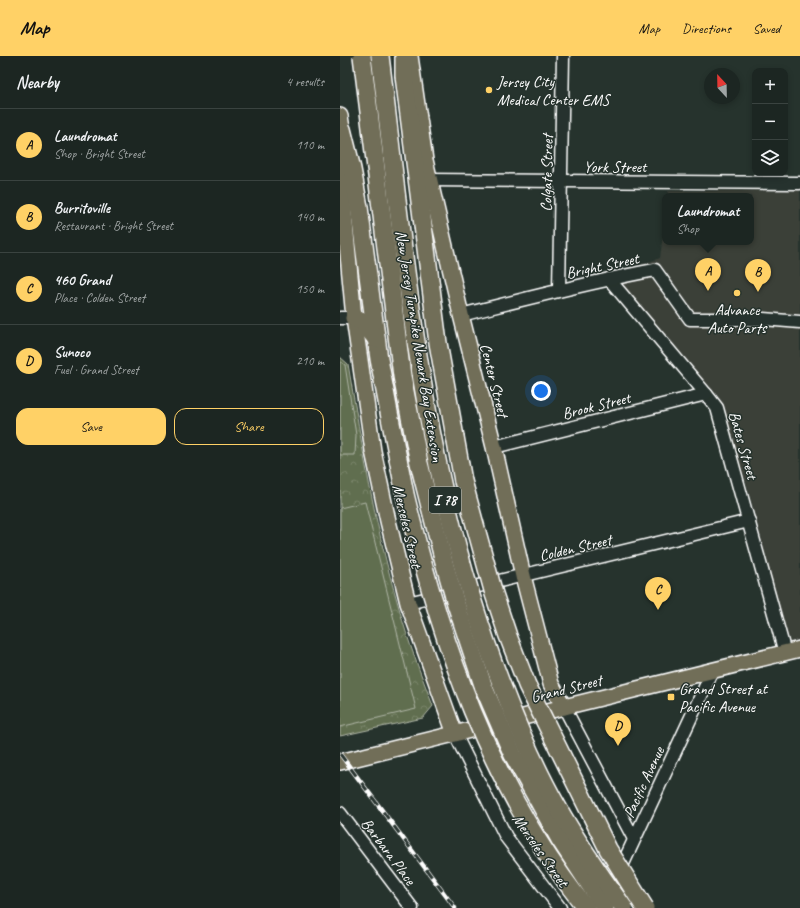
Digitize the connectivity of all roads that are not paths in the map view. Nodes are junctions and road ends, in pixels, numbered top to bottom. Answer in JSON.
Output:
{"nodes":[{"id":1,"x":362,"y":56,"type":"edge"},
{"id":2,"x":380,"y":56,"type":"edge"},
{"id":3,"x":404,"y":56,"type":"edge"},
{"id":4,"x":410,"y":56,"type":"edge"},
{"id":5,"x":563,"y":56,"type":"edge"},
{"id":6,"x":341,"y":123,"type":"edge"},
{"id":7,"x":429,"y":180,"type":"junction"},
{"id":8,"x":562,"y":182,"type":"junction"},
{"id":9,"x":800,"y":183,"type":"edge"},
{"id":10,"x":609,"y":279,"type":"junction"},
{"id":11,"x":559,"y":290,"type":"junction"},
{"id":12,"x":461,"y":315,"type":"junction"},
{"id":13,"x":347,"y":318,"type":"edge"},
{"id":14,"x":800,"y":322,"type":"edge"},
{"id":15,"x":376,"y":339,"type":"junction"},
{"id":16,"x":706,"y":394,"type":"junction"},
{"id":17,"x":494,"y":447,"type":"junction"},
{"id":18,"x":749,"y":521,"type":"junction"},
{"id":19,"x":523,"y":576,"type":"junction"},
{"id":20,"x":408,"y":603,"type":"junction"},
{"id":21,"x":800,"y":649,"type":"edge"},
{"id":22,"x":785,"y":653,"type":"junction"},
{"id":23,"x":713,"y":670,"type":"junction"},
{"id":24,"x":564,"y":707,"type":"junction"},
{"id":25,"x":455,"y":734,"type":"junction"},
{"id":26,"x":340,"y":762,"type":"edge"},
{"id":27,"x":340,"y":813,"type":"edge"},
{"id":28,"x":634,"y":839,"type":"junction"},
{"id":29,"x":412,"y":908,"type":"edge"},
{"id":30,"x":560,"y":908,"type":"edge"},
{"id":31,"x":586,"y":908,"type":"edge"},
{"id":32,"x":602,"y":908,"type":"edge"},
{"id":33,"x":606,"y":908,"type":"edge"},
{"id":34,"x":624,"y":908,"type":"edge"},
{"id":35,"x":645,"y":908,"type":"edge"}],
"edges":[{"from":1,"to":33,"type":"highway","name":"New Jersey Turnpike Newark Bay Extension","number":"I 78","bridge":true},
{"from":2,"to":34,"type":"highway","name":"New Jersey Turnpike Newark Bay Extension","number":"I 78","bridge":true},
{"from":3,"to":35,"type":"highway","bridge":true},
{"from":4,"to":7,"type":"main road","name":"Center Street"},
{"from":5,"to":8,"type":"street","name":"Colgate Street"},
{"from":6,"to":13,"type":"main road","name":"Merseles Street"},
{"from":6,"to":15,"type":"highway"},
{"from":7,"to":8,"type":"street","name":"York Street"},
{"from":7,"to":12,"type":"main road","name":"Center Street"},
{"from":8,"to":9,"type":"street","name":"York Street"},
{"from":8,"to":11,"type":"street","name":"Colgate Street"},
{"from":10,"to":11,"type":"street","name":"Bright Street"},
{"from":10,"to":14,"type":"street","name":"Bright Street"},
{"from":10,"to":16,"type":"street","name":"Bates Street"},
{"from":11,"to":12,"type":"street","name":"Bright Street"},
{"from":12,"to":17,"type":"main road","name":"Center Street"},
{"from":13,"to":15,"type":"highway"},
{"from":13,"to":20,"type":"main road","name":"Merseles Street"},
{"from":15,"to":31,"type":"highway","bridge":true},
{"from":16,"to":17,"type":"street","name":"Brook Street"},
{"from":16,"to":18,"type":"street","name":"Bates Street"},
{"from":17,"to":19,"type":"main road","name":"Center Street"},
{"from":18,"to":19,"type":"street","name":"Colden Street"},
{"from":18,"to":22,"type":"street","name":"Bates Street"},
{"from":19,"to":20,"type":"street","name":"Colden Street"},
{"from":19,"to":24,"type":"main road","name":"Center Street"},
{"from":20,"to":25,"type":"main road","name":"Merseles Street"},
{"from":21,"to":22,"type":"main road","name":"Grand Street"},
{"from":22,"to":23,"type":"main road","name":"Grand Street"},
{"from":23,"to":24,"type":"main road","name":"Grand Street"},
{"from":23,"to":28,"type":"street","name":"Pacific Avenue"},
{"from":24,"to":25,"type":"main road","name":"Grand Street"},
{"from":24,"to":28,"type":"street"},
{"from":25,"to":26,"type":"main road","name":"Grand Street"},
{"from":25,"to":30,"type":"street","name":"Merseles Street"},
{"from":27,"to":29,"type":"street","name":"Barbara Place"},
{"from":28,"to":32,"type":"street","name":"Pacific Avenue"}]}
